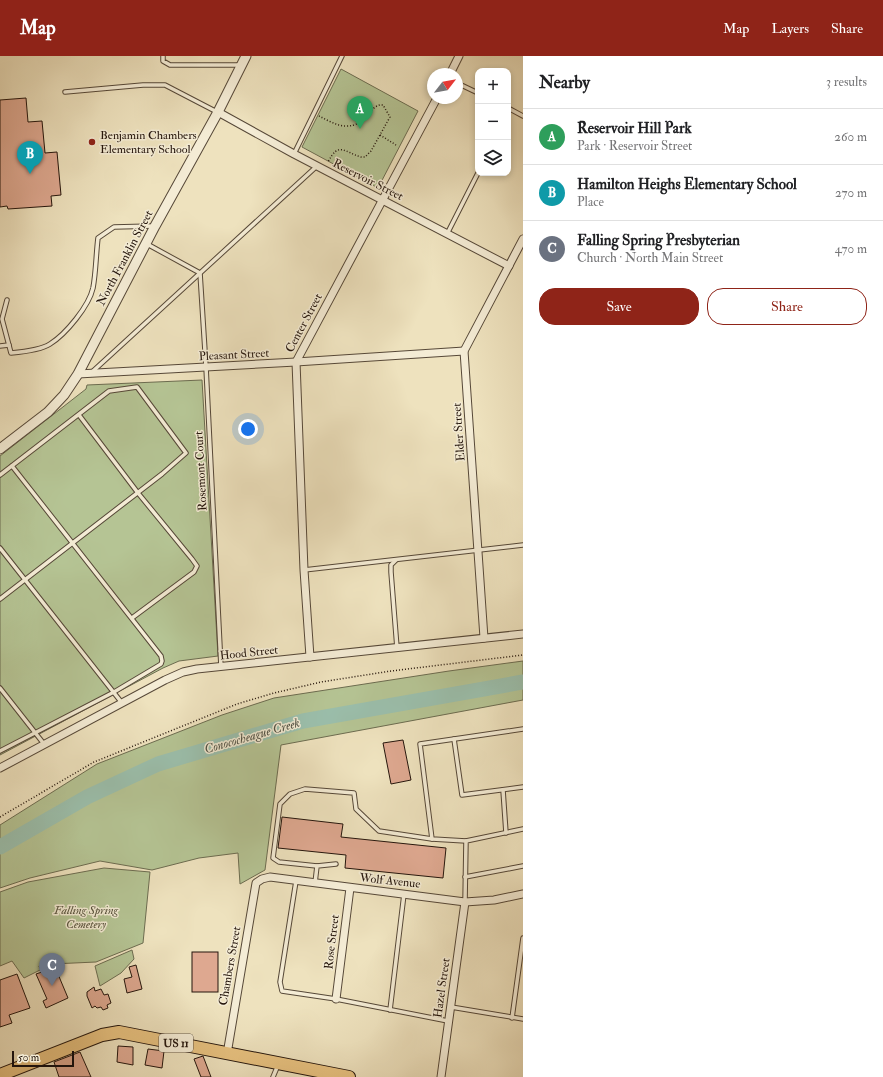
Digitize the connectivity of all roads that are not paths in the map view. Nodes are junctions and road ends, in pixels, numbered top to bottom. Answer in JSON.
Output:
{"nodes":[{"id":1,"x":163,"y":56,"type":"edge"},
{"id":2,"x":246,"y":56,"type":"edge"},
{"id":3,"x":342,"y":56,"type":"edge"},
{"id":4,"x":459,"y":56,"type":"edge"},
{"id":5,"x":241,"y":65,"type":"junction"},
{"id":6,"x":453,"y":68,"type":"edge"},
{"id":7,"x":463,"y":86,"type":"edge"},
{"id":8,"x":65,"y":92,"type":"dead end"},
{"id":9,"x":475,"y":92,"type":"edge"},
{"id":10,"x":434,"y":104,"type":"edge"},
{"id":11,"x":511,"y":110,"type":"edge"},
{"id":12,"x":218,"y":112,"type":"junction"},
{"id":13,"x":523,"y":116,"type":"edge"},
{"id":14,"x":294,"y":154,"type":"junction"},
{"id":15,"x":317,"y":166,"type":"junction"},
{"id":16,"x":476,"y":176,"type":"edge"},
{"id":17,"x":383,"y":200,"type":"junction"},
{"id":18,"x":155,"y":226,"type":"junction"},
{"id":19,"x":447,"y":234,"type":"junction"},
{"id":20,"x":523,"y":239,"type":"edge"},
{"id":21,"x":146,"y":244,"type":"junction"},
{"id":22,"x":509,"y":266,"type":"junction"},
{"id":23,"x":200,"y":273,"type":"junction"},
{"id":24,"x":7,"y":300,"type":"dead end"},
{"id":25,"x":9,"y":345,"type":"junction"},
{"id":26,"x":0,"y":346,"type":"edge"},
{"id":27,"x":464,"y":351,"type":"junction"},
{"id":28,"x":296,"y":362,"type":"junction"},
{"id":29,"x":206,"y":367,"type":"junction"},
{"id":30,"x":78,"y":374,"type":"junction"},
{"id":31,"x":90,"y":374,"type":"junction"},
{"id":32,"x":79,"y":415,"type":"junction"},
{"id":33,"x":0,"y":449,"type":"edge"},
{"id":34,"x":12,"y":466,"type":"junction"},
{"id":35,"x":0,"y":476,"type":"edge"},
{"id":36,"x":138,"y":493,"type":"junction"},
{"id":37,"x":72,"y":542,"type":"junction"},
{"id":38,"x":523,"y":545,"type":"edge"},
{"id":39,"x":0,"y":548,"type":"edge"},
{"id":40,"x":478,"y":550,"type":"junction"},
{"id":41,"x":397,"y":559,"type":"junction"},
{"id":42,"x":304,"y":570,"type":"junction"},
{"id":43,"x":25,"y":579,"type":"junction"},
{"id":44,"x":0,"y":599,"type":"edge"},
{"id":45,"x":132,"y":618,"type":"junction"},
{"id":46,"x":523,"y":634,"type":"edge"},
{"id":47,"x":484,"y":638,"type":"junction"},
{"id":48,"x":397,"y":648,"type":"junction"},
{"id":49,"x":310,"y":657,"type":"junction"},
{"id":50,"x":221,"y":667,"type":"junction"},
{"id":51,"x":0,"y":688,"type":"edge"},
{"id":52,"x":114,"y":692,"type":"junction"},
{"id":53,"x":122,"y":703,"type":"junction"},
{"id":54,"x":523,"y":729,"type":"edge"},
{"id":55,"x":35,"y":732,"type":"junction"},
{"id":56,"x":454,"y":739,"type":"junction"},
{"id":57,"x":44,"y":744,"type":"junction"},
{"id":58,"x":0,"y":751,"type":"edge"},
{"id":59,"x":0,"y":768,"type":"edge"},
{"id":60,"x":523,"y":788,"type":"edge"},
{"id":61,"x":503,"y":790,"type":"junction"},
{"id":62,"x":523,"y":829,"type":"edge"},
{"id":63,"x":506,"y":833,"type":"junction"},
{"id":64,"x":432,"y":839,"type":"junction"},
{"id":65,"x":466,"y":841,"type":"junction"},
{"id":66,"x":336,"y":864,"type":"dead end"},
{"id":67,"x":317,"y":866,"type":"junction"},
{"id":68,"x":523,"y":866,"type":"edge"},
{"id":69,"x":465,"y":877,"type":"junction"},
{"id":70,"x":296,"y":881,"type":"junction"},
{"id":71,"x":256,"y":883,"type":"joint"},
{"id":72,"x":315,"y":883,"type":"junction"},
{"id":73,"x":350,"y":888,"type":"junction"},
{"id":74,"x":404,"y":894,"type":"junction"},
{"id":75,"x":523,"y":894,"type":"edge"},
{"id":76,"x":464,"y":902,"type":"junction"},
{"id":77,"x":523,"y":938,"type":"edge"},
{"id":78,"x":336,"y":999,"type":"junction"},
{"id":79,"x":450,"y":1007,"type":"junction"},
{"id":80,"x":390,"y":1010,"type":"junction"},
{"id":81,"x":512,"y":1018,"type":"junction"},
{"id":82,"x":523,"y":1019,"type":"edge"},
{"id":83,"x":448,"y":1021,"type":"junction"},
{"id":84,"x":227,"y":1054,"type":"junction"},
{"id":85,"x":279,"y":1064,"type":"junction"},
{"id":86,"x":0,"y":1075,"type":"edge"},
{"id":87,"x":274,"y":1077,"type":"edge"},
{"id":88,"x":348,"y":1077,"type":"edge"},
{"id":89,"x":441,"y":1077,"type":"edge"}],
"edges":[{"from":1,"to":5,"type":"lane"},
{"from":2,"to":5,"type":"street","name":"North Franklin Street"},
{"from":3,"to":14,"type":"lane"},
{"from":4,"to":6,"type":"street"},
{"from":5,"to":12,"type":"street","name":"North Franklin Street"},
{"from":7,"to":9,"type":"lane"},
{"from":8,"to":12,"type":"lane"},
{"from":10,"to":17,"type":"street","name":"Center Street"},
{"from":11,"to":13,"type":"lane"},
{"from":12,"to":14,"type":"street","name":"Reservoir Street"},
{"from":12,"to":18,"type":"street","name":"North Franklin Street"},
{"from":14,"to":15,"type":"street","name":"Reservoir Street"},
{"from":15,"to":17,"type":"street","name":"Reservoir Street"},
{"from":15,"to":23,"type":"lane"},
{"from":16,"to":19,"type":"lane"},
{"from":17,"to":19,"type":"street","name":"Reservoir Street"},
{"from":17,"to":28,"type":"street","name":"Center Street"},
{"from":18,"to":21,"type":"street","name":"North Franklin Street"},
{"from":18,"to":25,"type":"lane"},
{"from":19,"to":22,"type":"street","name":"Reservoir Street"},
{"from":20,"to":22,"type":"street"},
{"from":21,"to":23,"type":"lane"},
{"from":21,"to":30,"type":"street","name":"North Franklin Street"},
{"from":22,"to":27,"type":"street"},
{"from":23,"to":29,"type":"lane","name":"Rosemont Court"},
{"from":23,"to":31,"type":"lane"},
{"from":24,"to":25,"type":"lane"},
{"from":25,"to":26,"type":"lane"},
{"from":27,"to":28,"type":"street","name":"Pleasant Street"},
{"from":27,"to":40,"type":"street","name":"Elder Street"},
{"from":28,"to":29,"type":"street","name":"Pleasant Street"},
{"from":28,"to":42,"type":"street","name":"Center Street"},
{"from":29,"to":31,"type":"street","name":"Pleasant Street"},
{"from":29,"to":50,"type":"lane","name":"Rosemont Court"},
{"from":30,"to":31,"type":"street","name":"Pleasant Street"},
{"from":30,"to":33,"type":"street","name":"North Franklin Street"},
{"from":32,"to":34,"type":"lane"},
{"from":32,"to":36,"type":"lane"},
{"from":32,"to":36,"type":"lane"},
{"from":34,"to":35,"type":"lane"},
{"from":34,"to":37,"type":"lane"},
{"from":36,"to":37,"type":"lane"},
{"from":36,"to":45,"type":"lane"},
{"from":37,"to":43,"type":"lane"},
{"from":37,"to":45,"type":"lane"},
{"from":38,"to":40,"type":"lane"},
{"from":39,"to":43,"type":"lane"},
{"from":40,"to":41,"type":"lane"},
{"from":40,"to":47,"type":"street","name":"Elder Street"},
{"from":41,"to":42,"type":"lane"},
{"from":41,"to":48,"type":"lane"},
{"from":42,"to":49,"type":"street","name":"Center Street"},
{"from":43,"to":44,"type":"lane"},
{"from":43,"to":52,"type":"lane"},
{"from":45,"to":52,"type":"lane"},
{"from":46,"to":47,"type":"street","name":"Hood Street"},
{"from":47,"to":48,"type":"street","name":"Hood Street"},
{"from":48,"to":49,"type":"street","name":"Hood Street"},
{"from":49,"to":50,"type":"street","name":"Hood Street"},
{"from":50,"to":53,"type":"street","name":"Hood Street"},
{"from":51,"to":55,"type":"lane"},
{"from":52,"to":53,"type":"lane"},
{"from":52,"to":55,"type":"lane"},
{"from":53,"to":57,"type":"street","name":"Hood Street"},
{"from":54,"to":56,"type":"lane"},
{"from":55,"to":57,"type":"lane"},
{"from":55,"to":58,"type":"lane"},
{"from":56,"to":61,"type":"lane"},
{"from":56,"to":64,"type":"lane"},
{"from":57,"to":59,"type":"street","name":"Hood Street"},
{"from":60,"to":61,"type":"lane"},
{"from":61,"to":63,"type":"lane"},
{"from":62,"to":63,"type":"lane"},
{"from":63,"to":65,"type":"lane"},
{"from":64,"to":65,"type":"lane"},
{"from":64,"to":67,"type":"lane"},
{"from":65,"to":69,"type":"lane"},
{"from":66,"to":67,"type":"lane"},
{"from":67,"to":72,"type":"lane"},
{"from":68,"to":69,"type":"lane"},
{"from":69,"to":76,"type":"lane"},
{"from":70,"to":71,"type":"street","name":"Wolf Avenue"},
{"from":70,"to":72,"type":"street","name":"Wolf Avenue"},
{"from":70,"to":78,"type":"lane"},
{"from":71,"to":84,"type":"street","name":"Chambers Street"},
{"from":72,"to":73,"type":"street","name":"Wolf Avenue"},
{"from":73,"to":74,"type":"street","name":"Wolf Avenue"},
{"from":73,"to":78,"type":"street","name":"Rose Street"},
{"from":74,"to":76,"type":"street","name":"Wolf Avenue"},
{"from":74,"to":80,"type":"lane"},
{"from":75,"to":76,"type":"street","name":"Wolf Avenue"},
{"from":76,"to":79,"type":"street","name":"Hazel Street"},
{"from":77,"to":81,"type":"lane"},
{"from":78,"to":80,"type":"lane"},
{"from":79,"to":81,"type":"lane"},
{"from":79,"to":83,"type":"street","name":"Hazel Street"},
{"from":80,"to":83,"type":"lane"},
{"from":81,"to":82,"type":"lane"},
{"from":83,"to":89,"type":"street","name":"Hazel Street"},
{"from":84,"to":85,"type":"main road","number":"US 11"},
{"from":84,"to":86,"type":"main road","number":"US 11"},
{"from":85,"to":87,"type":"lane"},
{"from":85,"to":88,"type":"main road","number":"US 11"}]}
